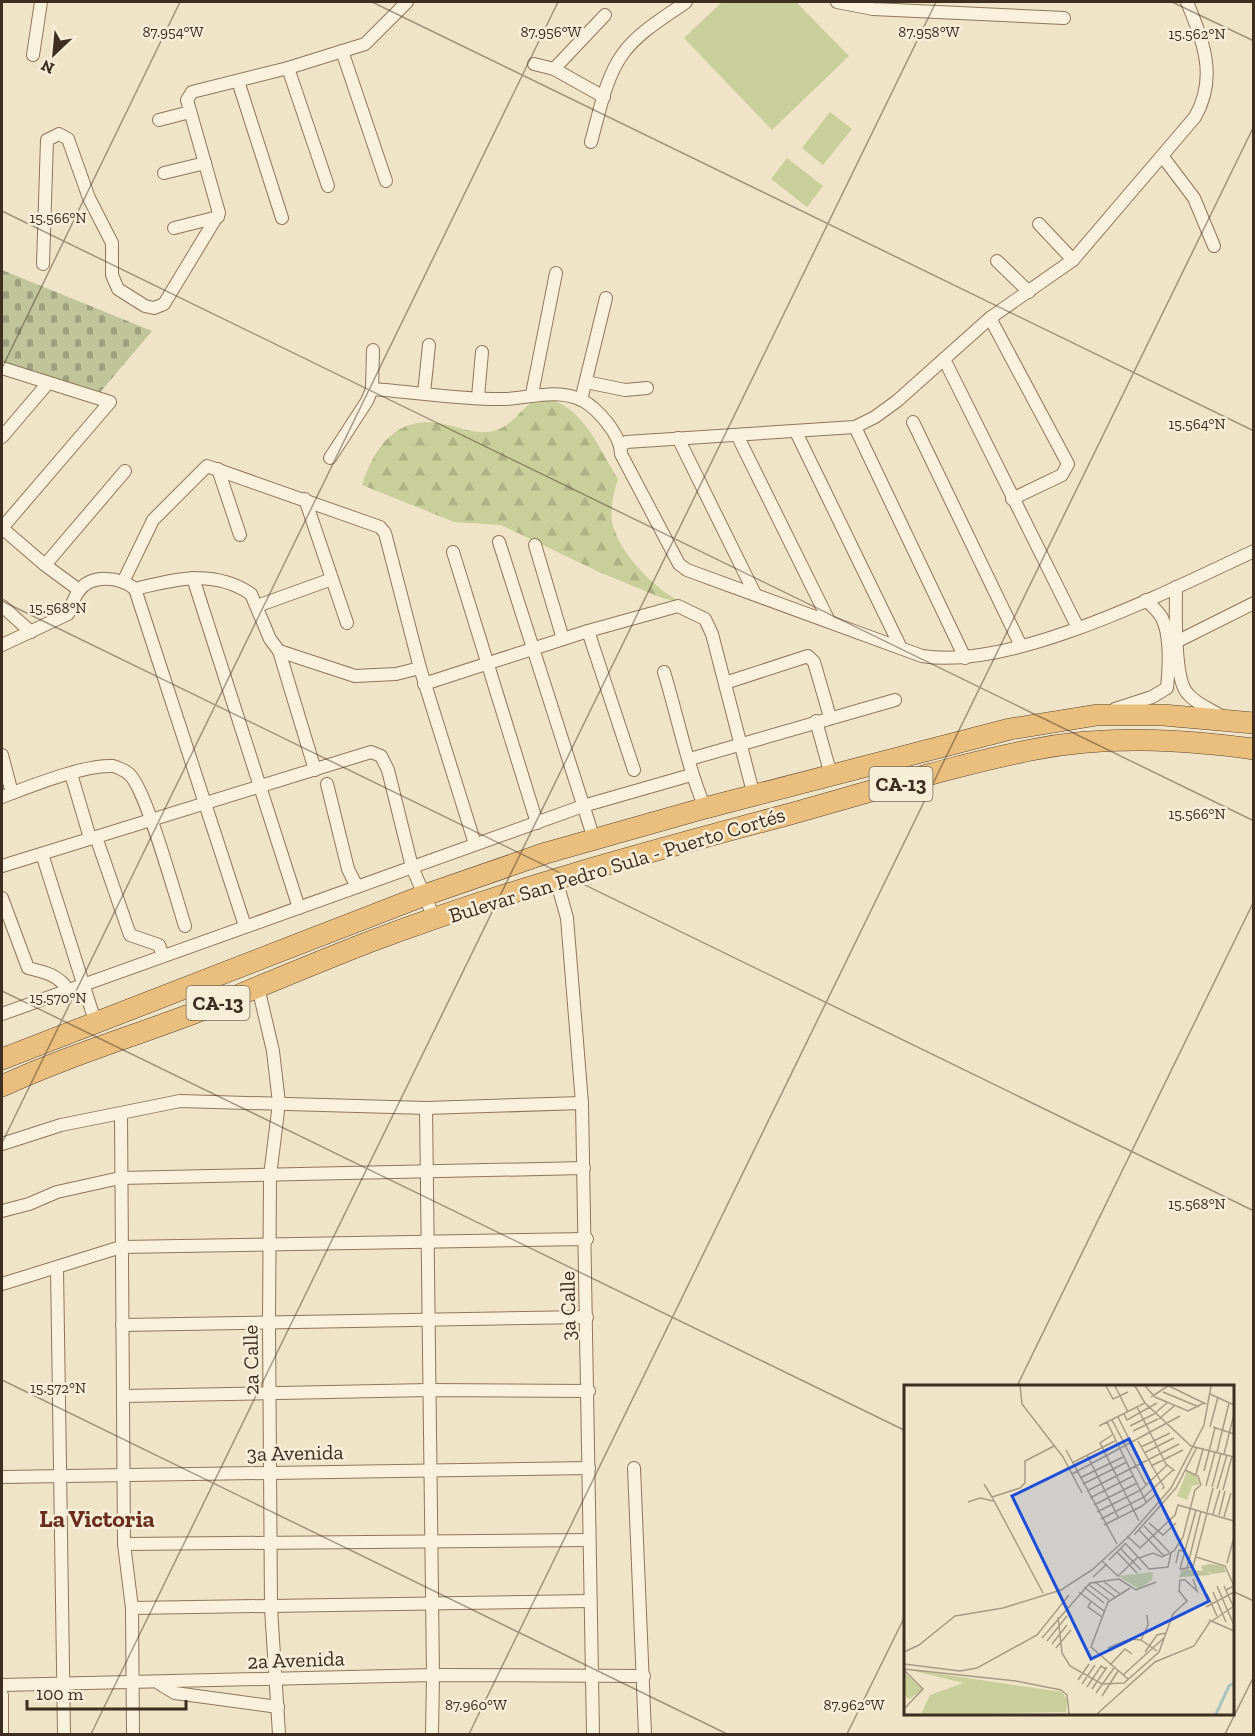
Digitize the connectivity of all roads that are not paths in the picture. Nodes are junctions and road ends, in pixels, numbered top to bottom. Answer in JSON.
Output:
{"nodes":[{"id":1,"x":41,"y":2,"type":"edge"},
{"id":2,"x":407,"y":2,"type":"edge"},
{"id":3,"x":686,"y":2,"type":"edge"},
{"id":4,"x":837,"y":2,"type":"edge"},
{"id":5,"x":1187,"y":2,"type":"edge"},
{"id":6,"x":605,"y":15,"type":"dead end"},
{"id":7,"x":1064,"y":18,"type":"dead end"},
{"id":8,"x":342,"y":51,"type":"junction"},
{"id":9,"x":33,"y":55,"type":"dead end"},
{"id":10,"x":534,"y":64,"type":"dead end"},
{"id":11,"x":288,"y":68,"type":"junction"},
{"id":12,"x":554,"y":69,"type":"junction"},
{"id":13,"x":238,"y":81,"type":"junction"},
{"id":14,"x":604,"y":97,"type":"junction"},
{"id":15,"x":190,"y":112,"type":"junction"},
{"id":16,"x":159,"y":120,"type":"dead end"},
{"id":17,"x":591,"y":142,"type":"dead end"},
{"id":18,"x":1162,"y":157,"type":"junction"},
{"id":19,"x":205,"y":163,"type":"junction"},
{"id":20,"x":164,"y":173,"type":"dead end"},
{"id":21,"x":386,"y":181,"type":"dead end"},
{"id":22,"x":328,"y":186,"type":"dead end"},
{"id":23,"x":218,"y":217,"type":"junction"},
{"id":24,"x":282,"y":218,"type":"dead end"},
{"id":25,"x":1039,"y":224,"type":"dead end"},
{"id":26,"x":174,"y":228,"type":"dead end"},
{"id":27,"x":1214,"y":246,"type":"dead end"},
{"id":28,"x":1073,"y":260,"type":"junction"},
{"id":29,"x":997,"y":261,"type":"dead end"},
{"id":30,"x":44,"y":264,"type":"dead end"},
{"id":31,"x":556,"y":273,"type":"dead end"},
{"id":32,"x":1029,"y":291,"type":"junction"},
{"id":33,"x":606,"y":298,"type":"dead end"},
{"id":34,"x":990,"y":318,"type":"junction"},
{"id":35,"x":429,"y":345,"type":"dead end"},
{"id":36,"x":373,"y":350,"type":"dead end"},
{"id":37,"x":482,"y":352,"type":"dead end"},
{"id":38,"x":944,"y":359,"type":"junction"},
{"id":39,"x":2,"y":368,"type":"edge"},
{"id":40,"x":586,"y":382,"type":"junction"},
{"id":41,"x":48,"y":383,"type":"junction"},
{"id":42,"x":647,"y":388,"type":"dead end"},
{"id":43,"x":372,"y":389,"type":"junction"},
{"id":44,"x":423,"y":393,"type":"junction"},
{"id":45,"x":532,"y":394,"type":"junction"},
{"id":46,"x":478,"y":397,"type":"junction"},
{"id":47,"x":581,"y":400,"type":"junction"},
{"id":48,"x":913,"y":422,"type":"dead end"},
{"id":49,"x":855,"y":427,"type":"junction"},
{"id":50,"x":796,"y":432,"type":"junction"},
{"id":51,"x":738,"y":437,"type":"junction"},
{"id":52,"x":2,"y":438,"type":"edge"},
{"id":53,"x":678,"y":438,"type":"junction"},
{"id":54,"x":621,"y":446,"type":"junction"},
{"id":55,"x":330,"y":458,"type":"dead end"},
{"id":56,"x":218,"y":469,"type":"junction"},
{"id":57,"x":125,"y":471,"type":"dead end"},
{"id":58,"x":305,"y":499,"type":"junction"},
{"id":59,"x":1012,"y":499,"type":"junction"},
{"id":60,"x":240,"y":535,"type":"dead end"},
{"id":61,"x":499,"y":542,"type":"dead end"},
{"id":62,"x":535,"y":545,"type":"dead end"},
{"id":63,"x":1254,"y":551,"type":"edge"},
{"id":64,"x":453,"y":552,"type":"dead end"},
{"id":65,"x":45,"y":565,"type":"junction"},
{"id":66,"x":193,"y":578,"type":"junction"},
{"id":67,"x":332,"y":579,"type":"junction"},
{"id":68,"x":124,"y":580,"type":"junction"},
{"id":69,"x":1176,"y":587,"type":"junction"},
{"id":70,"x":135,"y":589,"type":"junction"},
{"id":71,"x":79,"y":590,"type":"junction"},
{"id":72,"x":755,"y":594,"type":"junction"},
{"id":73,"x":1146,"y":600,"type":"junction"},
{"id":74,"x":1254,"y":603,"type":"edge"},
{"id":75,"x":2,"y":606,"type":"edge"},
{"id":76,"x":257,"y":606,"type":"junction"},
{"id":77,"x":829,"y":621,"type":"junction"},
{"id":78,"x":347,"y":623,"type":"dead end"},
{"id":79,"x":1078,"y":628,"type":"junction"},
{"id":80,"x":588,"y":631,"type":"junction"},
{"id":81,"x":31,"y":632,"type":"junction"},
{"id":82,"x":563,"y":639,"type":"junction"},
{"id":83,"x":1176,"y":642,"type":"junction"},
{"id":84,"x":2,"y":645,"type":"edge"},
{"id":85,"x":1021,"y":646,"type":"junction"},
{"id":86,"x":901,"y":648,"type":"junction"},
{"id":87,"x":532,"y":650,"type":"junction"},
{"id":88,"x":279,"y":651,"type":"junction"},
{"id":89,"x":965,"y":658,"type":"junction"},
{"id":90,"x":487,"y":664,"type":"junction"},
{"id":91,"x":420,"y":668,"type":"junction"},
{"id":92,"x":664,"y":672,"type":"dead end"},
{"id":93,"x":725,"y":683,"type":"junction"},
{"id":94,"x":424,"y":684,"type":"junction"},
{"id":95,"x":894,"y":700,"type":"dead end"},
{"id":96,"x":1097,"y":715,"type":"junction"},
{"id":97,"x":830,"y":717,"type":"junction"},
{"id":98,"x":1227,"y":719,"type":"junction"},
{"id":99,"x":816,"y":721,"type":"junction"},
{"id":100,"x":1254,"y":723,"type":"edge"},
{"id":101,"x":742,"y":742,"type":"junction"},
{"id":102,"x":1254,"y":749,"type":"edge"},
{"id":103,"x":2,"y":755,"type":"edge"},
{"id":104,"x":690,"y":759,"type":"junction"},
{"id":105,"x":315,"y":770,"type":"junction"},
{"id":106,"x":634,"y":770,"type":"dead end"},
{"id":107,"x":71,"y":774,"type":"junction"},
{"id":108,"x":691,"y":774,"type":"junction"},
{"id":109,"x":831,"y":775,"type":"junction"},
{"id":110,"x":327,"y":784,"type":"dead end"},
{"id":111,"x":259,"y":787,"type":"junction"},
{"id":112,"x":7,"y":795,"type":"edge"},
{"id":113,"x":754,"y":796,"type":"junction"},
{"id":114,"x":206,"y":804,"type":"junction"},
{"id":115,"x":583,"y":806,"type":"junction"},
{"id":116,"x":705,"y":808,"type":"junction"},
{"id":117,"x":151,"y":820,"type":"junction"},
{"id":118,"x":537,"y":822,"type":"junction"},
{"id":119,"x":93,"y":838,"type":"junction"},
{"id":120,"x":594,"y":840,"type":"junction"},
{"id":121,"x":475,"y":844,"type":"junction"},
{"id":122,"x":42,"y":854,"type":"junction"},
{"id":123,"x":2,"y":866,"type":"edge"},
{"id":124,"x":412,"y":867,"type":"junction"},
{"id":125,"x":556,"y":879,"type":"junction"},
{"id":126,"x":357,"y":887,"type":"junction"},
{"id":127,"x":425,"y":895,"type":"junction"},
{"id":128,"x":2,"y":898,"type":"edge"},
{"id":129,"x":299,"y":908,"type":"junction"},
{"id":130,"x":435,"y":920,"type":"junction"},
{"id":131,"x":185,"y":926,"type":"dead end"},
{"id":132,"x":245,"y":926,"type":"junction"},
{"id":133,"x":163,"y":956,"type":"junction"},
{"id":134,"x":83,"y":986,"type":"junction"},
{"id":135,"x":258,"y":987,"type":"junction"},
{"id":136,"x":69,"y":991,"type":"junction"},
{"id":137,"x":2,"y":1014,"type":"edge"},
{"id":138,"x":95,"y":1021,"type":"junction"},
{"id":139,"x":2,"y":1059,"type":"edge"},
{"id":140,"x":2,"y":1086,"type":"edge"},
{"id":141,"x":279,"y":1103,"type":"junction"},
{"id":142,"x":582,"y":1103,"type":"junction"},
{"id":143,"x":426,"y":1108,"type":"junction"},
{"id":144,"x":122,"y":1115,"type":"junction"},
{"id":145,"x":2,"y":1144,"type":"edge"},
{"id":146,"x":584,"y":1168,"type":"junction"},
{"id":147,"x":426,"y":1170,"type":"junction"},
{"id":148,"x":270,"y":1176,"type":"junction"},
{"id":149,"x":120,"y":1178,"type":"junction"},
{"id":150,"x":2,"y":1211,"type":"edge"},
{"id":151,"x":586,"y":1239,"type":"junction"},
{"id":152,"x":427,"y":1242,"type":"junction"},
{"id":153,"x":270,"y":1244,"type":"junction"},
{"id":154,"x":121,"y":1246,"type":"junction"},
{"id":155,"x":57,"y":1268,"type":"junction"},
{"id":156,"x":2,"y":1284,"type":"edge"},
{"id":157,"x":587,"y":1317,"type":"junction"},
{"id":158,"x":428,"y":1320,"type":"junction"},
{"id":159,"x":269,"y":1323,"type":"junction"},
{"id":160,"x":122,"y":1325,"type":"junction"},
{"id":161,"x":429,"y":1390,"type":"junction"},
{"id":162,"x":589,"y":1391,"type":"junction"},
{"id":163,"x":271,"y":1393,"type":"junction"},
{"id":164,"x":124,"y":1396,"type":"junction"},
{"id":165,"x":589,"y":1468,"type":"junction"},
{"id":166,"x":634,"y":1468,"type":"dead end"},
{"id":167,"x":429,"y":1470,"type":"junction"},
{"id":168,"x":271,"y":1473,"type":"junction"},
{"id":169,"x":125,"y":1476,"type":"junction"},
{"id":170,"x":61,"y":1477,"type":"junction"},
{"id":171,"x":2,"y":1478,"type":"edge"},
{"id":172,"x":589,"y":1540,"type":"junction"},
{"id":173,"x":431,"y":1543,"type":"junction"},
{"id":174,"x":124,"y":1544,"type":"junction"},
{"id":175,"x":272,"y":1544,"type":"junction"},
{"id":176,"x":590,"y":1601,"type":"junction"},
{"id":177,"x":432,"y":1604,"type":"junction"},
{"id":178,"x":132,"y":1608,"type":"junction"},
{"id":179,"x":271,"y":1608,"type":"junction"},
{"id":180,"x":592,"y":1674,"type":"junction"},
{"id":181,"x":434,"y":1675,"type":"junction"},
{"id":182,"x":644,"y":1676,"type":"junction"},
{"id":183,"x":277,"y":1680,"type":"junction"},
{"id":184,"x":133,"y":1682,"type":"junction"},
{"id":185,"x":158,"y":1683,"type":"junction"},
{"id":186,"x":64,"y":1684,"type":"junction"},
{"id":187,"x":2,"y":1685,"type":"edge"},
{"id":188,"x":2,"y":1695,"type":"edge"},
{"id":189,"x":278,"y":1707,"type":"junction"},
{"id":190,"x":2,"y":1734,"type":"edge"},
{"id":191,"x":64,"y":1734,"type":"edge"},
{"id":192,"x":133,"y":1734,"type":"edge"},
{"id":193,"x":279,"y":1734,"type":"edge"},
{"id":194,"x":432,"y":1734,"type":"edge"},
{"id":195,"x":593,"y":1734,"type":"edge"},
{"id":196,"x":645,"y":1734,"type":"edge"}],
"edges":[{"from":1,"to":9,"type":"street"},
{"from":2,"to":8,"type":"street"},
{"from":3,"to":14,"type":"street"},
{"from":4,"to":7,"type":"street"},
{"from":5,"to":18,"type":"street"},
{"from":6,"to":12,"type":"street"},
{"from":8,"to":11,"type":"street"},
{"from":8,"to":21,"type":"street"},
{"from":10,"to":12,"type":"street"},
{"from":11,"to":13,"type":"street"},
{"from":11,"to":22,"type":"street"},
{"from":12,"to":14,"type":"street"},
{"from":13,"to":15,"type":"street"},
{"from":13,"to":24,"type":"street"},
{"from":14,"to":17,"type":"street"},
{"from":15,"to":16,"type":"street"},
{"from":15,"to":19,"type":"street"},
{"from":18,"to":27,"type":"street"},
{"from":18,"to":28,"type":"street"},
{"from":19,"to":20,"type":"street"},
{"from":19,"to":23,"type":"street"},
{"from":23,"to":26,"type":"street"},
{"from":23,"to":30,"type":"street"},
{"from":25,"to":28,"type":"street"},
{"from":28,"to":32,"type":"street"},
{"from":29,"to":32,"type":"street"},
{"from":31,"to":45,"type":"street"},
{"from":32,"to":34,"type":"street"},
{"from":33,"to":40,"type":"street"},
{"from":34,"to":38,"type":"street"},
{"from":34,"to":59,"type":"street"},
{"from":35,"to":44,"type":"street"},
{"from":36,"to":43,"type":"street"},
{"from":37,"to":46,"type":"street"},
{"from":38,"to":49,"type":"street"},
{"from":38,"to":59,"type":"street"},
{"from":39,"to":41,"type":"street"},
{"from":40,"to":42,"type":"street"},
{"from":40,"to":47,"type":"street"},
{"from":41,"to":52,"type":"street"},
{"from":41,"to":65,"type":"street"},
{"from":43,"to":44,"type":"street"},
{"from":43,"to":55,"type":"street"},
{"from":44,"to":46,"type":"street"},
{"from":45,"to":46,"type":"street"},
{"from":45,"to":47,"type":"street"},
{"from":47,"to":54,"type":"street"},
{"from":48,"to":85,"type":"street"},
{"from":49,"to":50,"type":"street"},
{"from":49,"to":89,"type":"street"},
{"from":50,"to":51,"type":"street"},
{"from":50,"to":86,"type":"street"},
{"from":51,"to":53,"type":"street"},
{"from":51,"to":77,"type":"street"},
{"from":53,"to":54,"type":"street"},
{"from":53,"to":72,"type":"street"},
{"from":54,"to":72,"type":"street"},
{"from":56,"to":58,"type":"street"},
{"from":56,"to":60,"type":"street"},
{"from":56,"to":68,"type":"street"},
{"from":57,"to":65,"type":"street"},
{"from":58,"to":67,"type":"street"},
{"from":58,"to":91,"type":"street"},
{"from":59,"to":79,"type":"street"},
{"from":61,"to":87,"type":"street"},
{"from":62,"to":82,"type":"street"},
{"from":63,"to":69,"type":"street"},
{"from":64,"to":90,"type":"street"},
{"from":65,"to":71,"type":"street"},
{"from":66,"to":70,"type":"street"},
{"from":66,"to":76,"type":"street"},
{"from":66,"to":111,"type":"street"},
{"from":67,"to":76,"type":"street"},
{"from":67,"to":78,"type":"street"},
{"from":68,"to":70,"type":"street"},
{"from":68,"to":71,"type":"street"},
{"from":69,"to":73,"type":"street"},
{"from":69,"to":83,"type":"street"},
{"from":70,"to":114,"type":"street"},
{"from":71,"to":81,"type":"street"},
{"from":72,"to":77,"type":"street"},
{"from":73,"to":79,"type":"street"},
{"from":73,"to":96,"type":"street"},
{"from":74,"to":83,"type":"street"},
{"from":75,"to":81,"type":"street"},
{"from":76,"to":88,"type":"street"},
{"from":77,"to":86,"type":"street"},
{"from":79,"to":85,"type":"street"},
{"from":80,"to":82,"type":"street"},
{"from":80,"to":93,"type":"street"},
{"from":80,"to":106,"type":"street"},
{"from":81,"to":84,"type":"street"},
{"from":82,"to":87,"type":"street"},
{"from":83,"to":98,"type":"street"},
{"from":85,"to":89,"type":"street"},
{"from":86,"to":89,"type":"street"},
{"from":87,"to":90,"type":"street"},
{"from":87,"to":115,"type":"street"},
{"from":88,"to":91,"type":"street"},
{"from":88,"to":105,"type":"street"},
{"from":90,"to":94,"type":"street"},
{"from":90,"to":118,"type":"street"},
{"from":91,"to":94,"type":"street"},
{"from":92,"to":104,"type":"street"},
{"from":93,"to":97,"type":"street"},
{"from":93,"to":101,"type":"street"},
{"from":94,"to":121,"type":"street"},
{"from":95,"to":97,"type":"street"},
{"from":96,"to":98,"type":"highway","name":"Bulevar San Pedro Sula - Puerto Cortés","number":"CA-13"},
{"from":96,"to":109,"type":"highway","name":"Bulevar San Pedro Sula - Puerto Cortés","number":"CA-13"},
{"from":97,"to":99,"type":"street"},
{"from":98,"to":100,"type":"highway","name":"Bulevar San Pedro Sula - Puerto Cortés","number":"CA-13"},
{"from":99,"to":101,"type":"street"},
{"from":99,"to":109,"type":"street"},
{"from":101,"to":104,"type":"street"},
{"from":101,"to":113,"type":"street"},
{"from":102,"to":125,"type":"highway","name":"Bulevar San Pedro Sula - Puerto Cortés","number":"CA-13"},
{"from":103,"to":112,"type":"street"},
{"from":104,"to":108,"type":"street"},
{"from":105,"to":111,"type":"street"},
{"from":105,"to":124,"type":"street"},
{"from":107,"to":112,"type":"street"},
{"from":107,"to":117,"type":"street"},
{"from":107,"to":119,"type":"street"},
{"from":108,"to":115,"type":"street"},
{"from":108,"to":116,"type":"street"},
{"from":109,"to":113,"type":"highway","name":"Bulevar San Pedro Sula - Puerto Cortés","number":"CA-13"},
{"from":110,"to":126,"type":"street"},
{"from":111,"to":114,"type":"street"},
{"from":111,"to":129,"type":"street"},
{"from":113,"to":116,"type":"highway","name":"Bulevar San Pedro Sula - Puerto Cortés","number":"CA-13"},
{"from":114,"to":117,"type":"street"},
{"from":114,"to":132,"type":"street"},
{"from":115,"to":118,"type":"street"},
{"from":115,"to":120,"type":"street"},
{"from":116,"to":120,"type":"highway","name":"Bulevar San Pedro Sula - Puerto Cortés","number":"CA-13"},
{"from":117,"to":119,"type":"street"},
{"from":117,"to":131,"type":"street"},
{"from":118,"to":121,"type":"street"},
{"from":119,"to":122,"type":"street"},
{"from":119,"to":133,"type":"street"},
{"from":120,"to":127,"type":"highway","name":"Bulevar San Pedro Sula - Puerto Cortés","number":"CA-13"},
{"from":121,"to":124,"type":"street"},
{"from":122,"to":123,"type":"street"},
{"from":122,"to":134,"type":"street"},
{"from":124,"to":126,"type":"street"},
{"from":124,"to":127,"type":"street"},
{"from":125,"to":130,"type":"highway","name":"Bulevar San Pedro Sula - Puerto Cortés","number":"CA-13"},
{"from":125,"to":142,"type":"street","name":"3a Calle"},
{"from":126,"to":129,"type":"street"},
{"from":127,"to":130,"type":"street"},
{"from":127,"to":138,"type":"highway","name":"Bulevar San Pedro Sula - Puerto Cortés","number":"CA-13"},
{"from":128,"to":136,"type":"street"},
{"from":129,"to":132,"type":"street"},
{"from":130,"to":135,"type":"highway","name":"Bulevar San Pedro Sula - Puerto Cortés","number":"CA-13"},
{"from":132,"to":133,"type":"street"},
{"from":133,"to":134,"type":"street"},
{"from":134,"to":136,"type":"street"},
{"from":134,"to":138,"type":"street"},
{"from":135,"to":140,"type":"highway","name":"Bulevar San Pedro Sula - Puerto Cortés","number":"CA-13"},
{"from":135,"to":141,"type":"street","name":"2a Calle"},
{"from":136,"to":137,"type":"street"},
{"from":138,"to":139,"type":"highway","name":"Bulevar San Pedro Sula - Puerto Cortés","number":"CA-13"},
{"from":141,"to":143,"type":"street"},
{"from":141,"to":144,"type":"street"},
{"from":141,"to":148,"type":"street","name":"2a Calle"},
{"from":142,"to":143,"type":"street"},
{"from":142,"to":146,"type":"street","name":"3a Calle"},
{"from":143,"to":147,"type":"street"},
{"from":144,"to":145,"type":"street"},
{"from":144,"to":149,"type":"street"},
{"from":146,"to":147,"type":"street"},
{"from":146,"to":151,"type":"street","name":"3a Calle"},
{"from":147,"to":148,"type":"street"},
{"from":147,"to":152,"type":"street"},
{"from":148,"to":149,"type":"street"},
{"from":148,"to":153,"type":"street","name":"2a Calle"},
{"from":149,"to":150,"type":"street"},
{"from":149,"to":154,"type":"street"},
{"from":151,"to":152,"type":"street"},
{"from":151,"to":157,"type":"street","name":"3a Calle"},
{"from":152,"to":153,"type":"street"},
{"from":152,"to":158,"type":"street"},
{"from":153,"to":154,"type":"street"},
{"from":153,"to":159,"type":"street","name":"2a Calle"},
{"from":154,"to":155,"type":"street"},
{"from":154,"to":160,"type":"street"},
{"from":155,"to":156,"type":"street"},
{"from":155,"to":170,"type":"street"},
{"from":157,"to":158,"type":"street"},
{"from":157,"to":162,"type":"street","name":"3a Calle"},
{"from":158,"to":159,"type":"street"},
{"from":158,"to":161,"type":"street"},
{"from":159,"to":160,"type":"street"},
{"from":159,"to":163,"type":"street","name":"2a Calle"},
{"from":160,"to":164,"type":"street"},
{"from":161,"to":162,"type":"street"},
{"from":161,"to":163,"type":"street"},
{"from":161,"to":167,"type":"street"},
{"from":162,"to":165,"type":"street","name":"3a Calle"},
{"from":163,"to":164,"type":"street"},
{"from":163,"to":168,"type":"street","name":"2a Calle"},
{"from":164,"to":169,"type":"street"},
{"from":165,"to":167,"type":"street","name":"3a Avenida"},
{"from":165,"to":172,"type":"street","name":"3a Calle"},
{"from":166,"to":182,"type":"street"},
{"from":167,"to":168,"type":"street","name":"3a Avenida"},
{"from":167,"to":173,"type":"street"},
{"from":168,"to":169,"type":"street","name":"3a Avenida"},
{"from":168,"to":175,"type":"street","name":"2a Calle"},
{"from":169,"to":170,"type":"street","name":"3a Avenida"},
{"from":169,"to":174,"type":"street"},
{"from":170,"to":171,"type":"street","name":"3a Avenida"},
{"from":170,"to":186,"type":"street"},
{"from":172,"to":173,"type":"street"},
{"from":172,"to":176,"type":"street","name":"3a Calle"},
{"from":173,"to":175,"type":"street"},
{"from":173,"to":177,"type":"street"},
{"from":174,"to":175,"type":"street"},
{"from":174,"to":178,"type":"street"},
{"from":175,"to":179,"type":"street","name":"2a Calle"},
{"from":176,"to":177,"type":"street"},
{"from":176,"to":180,"type":"street","name":"3a Calle"},
{"from":177,"to":179,"type":"street"},
{"from":177,"to":181,"type":"street"},
{"from":178,"to":179,"type":"street"},
{"from":178,"to":184,"type":"street"},
{"from":179,"to":183,"type":"street","name":"2a Calle"},
{"from":180,"to":181,"type":"street","name":"2a Avenida"},
{"from":180,"to":182,"type":"street","name":"2a Avenida"},
{"from":180,"to":195,"type":"street","name":"3a Calle"},
{"from":181,"to":183,"type":"street","name":"2a Avenida"},
{"from":181,"to":194,"type":"street"},
{"from":182,"to":196,"type":"street"},
{"from":183,"to":185,"type":"street","name":"2a Avenida"},
{"from":183,"to":189,"type":"street","name":"2a Calle"},
{"from":184,"to":185,"type":"street","name":"2a Avenida"},
{"from":184,"to":186,"type":"street","name":"2a Avenida"},
{"from":184,"to":192,"type":"street"},
{"from":185,"to":189,"type":"street"},
{"from":186,"to":187,"type":"street","name":"2a Avenida"},
{"from":186,"to":191,"type":"street"},
{"from":188,"to":190,"type":"street"},
{"from":189,"to":193,"type":"street","name":"2a Calle"}]}
